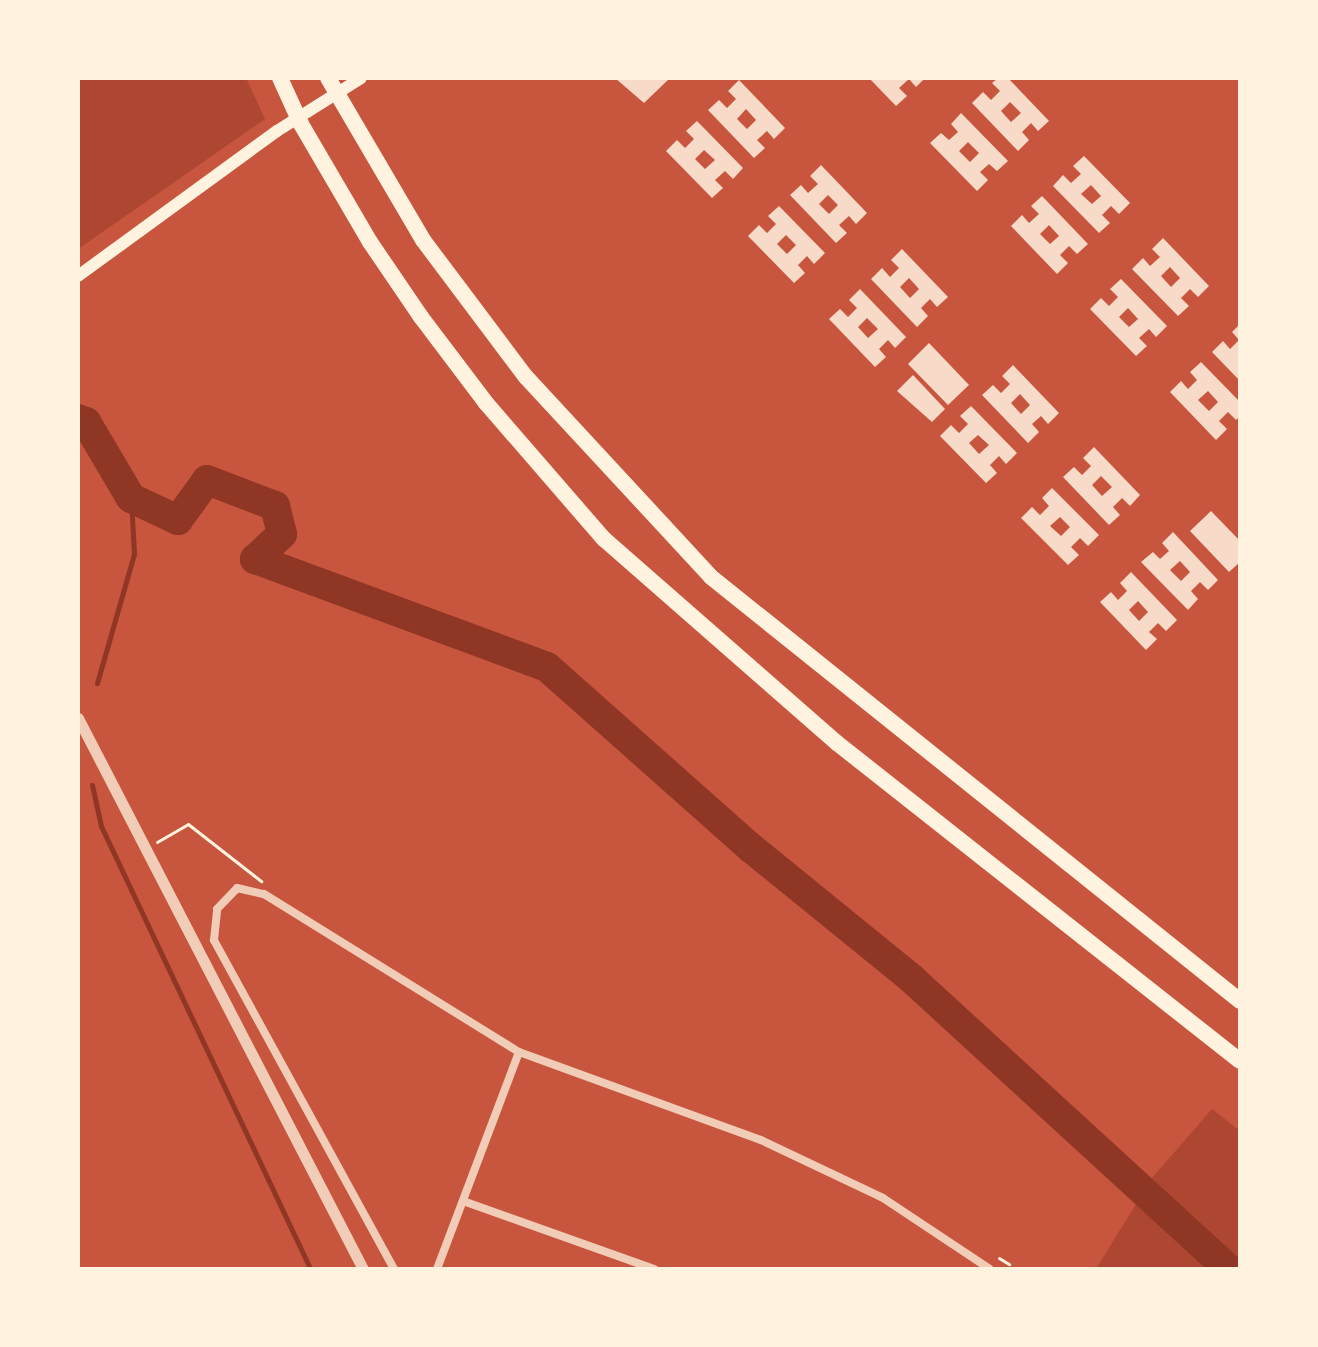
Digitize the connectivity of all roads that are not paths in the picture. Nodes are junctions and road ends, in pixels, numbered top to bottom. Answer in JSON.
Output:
{"nodes":[{"id":1,"x":280,"y":78,"type":"edge"},
{"id":2,"x":328,"y":78,"type":"edge"},
{"id":3,"x":361,"y":78,"type":"edge"},
{"id":4,"x":78,"y":276,"type":"edge"},
{"id":5,"x":78,"y":718,"type":"edge"},
{"id":6,"x":1240,"y":1001,"type":"edge"},
{"id":7,"x":519,"y":1052,"type":"junction"},
{"id":8,"x":1240,"y":1061,"type":"edge"},
{"id":9,"x":463,"y":1201,"type":"junction"},
{"id":10,"x":363,"y":1269,"type":"edge"},
{"id":11,"x":394,"y":1269,"type":"edge"},
{"id":12,"x":437,"y":1269,"type":"edge"},
{"id":13,"x":654,"y":1269,"type":"edge"},
{"id":14,"x":990,"y":1269,"type":"edge"}],
"edges":[{"from":1,"to":8,"type":"highway"},
{"from":2,"to":6,"type":"highway"},
{"from":3,"to":4,"type":"main road"},
{"from":5,"to":10,"type":"street"},
{"from":7,"to":9,"type":"street"},
{"from":7,"to":11,"type":"street"},
{"from":7,"to":14,"type":"street"},
{"from":9,"to":12,"type":"street"},
{"from":9,"to":13,"type":"street"}]}
